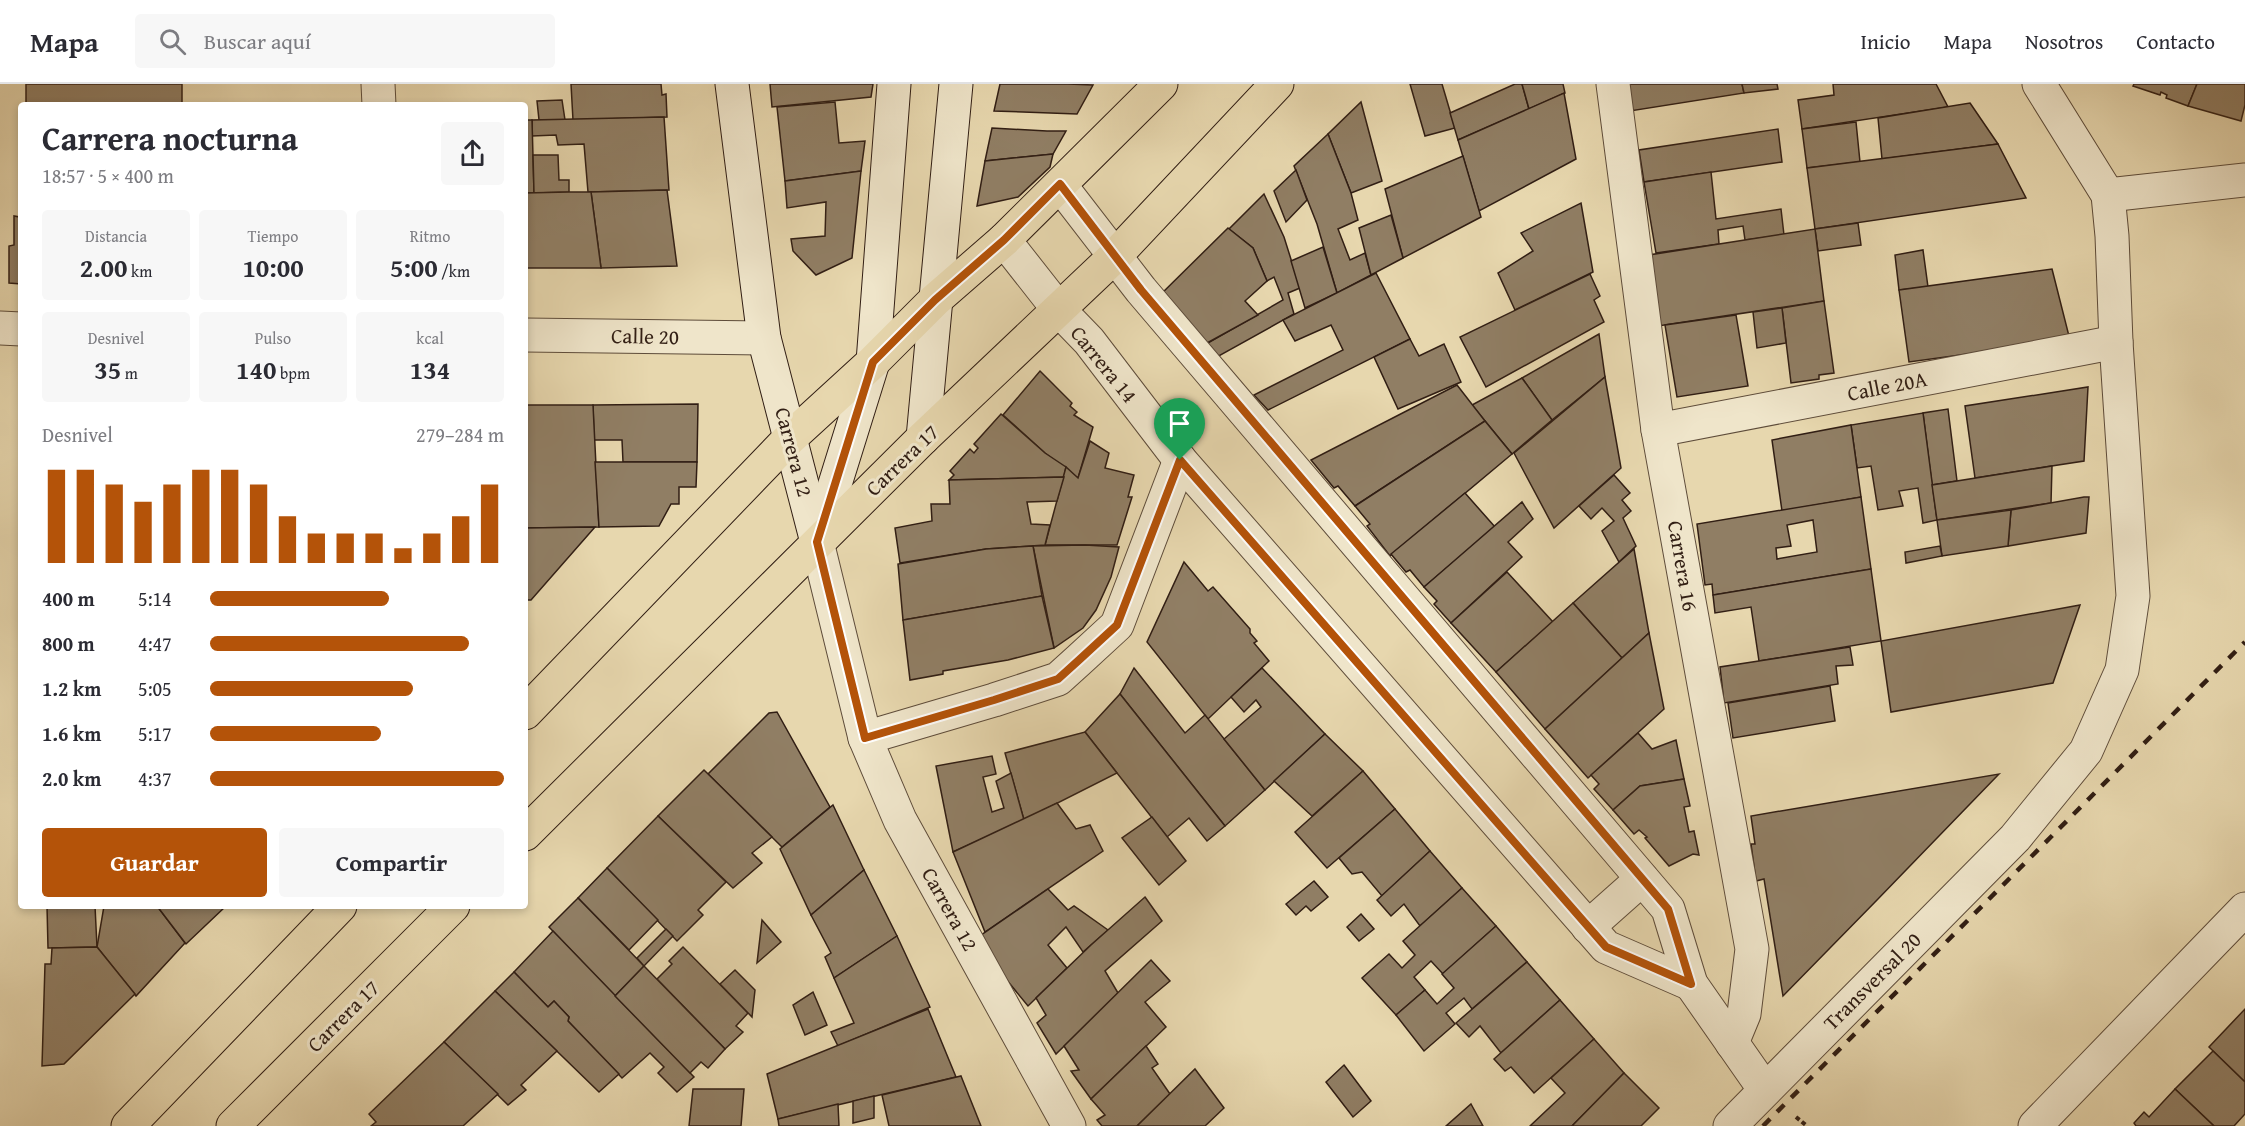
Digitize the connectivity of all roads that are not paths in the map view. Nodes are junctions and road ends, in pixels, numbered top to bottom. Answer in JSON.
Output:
{"nodes":[{"id":1,"x":378,"y":84,"type":"edge"},
{"id":2,"x":732,"y":84,"type":"edge"},
{"id":3,"x":894,"y":84,"type":"edge"},
{"id":4,"x":956,"y":84,"type":"edge"},
{"id":5,"x":1161,"y":84,"type":"edge"},
{"id":6,"x":1277,"y":84,"type":"edge"},
{"id":7,"x":1613,"y":84,"type":"edge"},
{"id":8,"x":2038,"y":84,"type":"edge"},
{"id":9,"x":379,"y":102,"type":"edge"},
{"id":10,"x":2245,"y":180,"type":"edge"},
{"id":11,"x":1060,"y":184,"type":"junction"},
{"id":12,"x":2108,"y":195,"type":"junction"},
{"id":13,"x":1004,"y":240,"type":"junction"},
{"id":14,"x":1115,"y":256,"type":"junction"},
{"id":15,"x":935,"y":300,"type":"junction"},
{"id":16,"x":1059,"y":310,"type":"junction"},
{"id":17,"x":0,"y":328,"type":"edge"},
{"id":18,"x":18,"y":328,"type":"edge"},
{"id":19,"x":528,"y":335,"type":"edge"},
{"id":20,"x":764,"y":338,"type":"junction"},
{"id":21,"x":2116,"y":342,"type":"junction"},
{"id":22,"x":873,"y":362,"type":"junction"},
{"id":23,"x":1658,"y":430,"type":"junction"},
{"id":24,"x":790,"y":438,"type":"junction"},
{"id":25,"x":923,"y":438,"type":"junction"},
{"id":26,"x":1180,"y":460,"type":"junction"},
{"id":27,"x":817,"y":542,"type":"junction"},
{"id":28,"x":528,"y":710,"type":"edge"},
{"id":29,"x":865,"y":738,"type":"junction"},
{"id":30,"x":528,"y":831,"type":"edge"},
{"id":31,"x":1642,"y":879,"type":"junction"},
{"id":32,"x":337,"y":909,"type":"edge"},
{"id":33,"x":450,"y":909,"type":"edge"},
{"id":34,"x":2245,"y":909,"type":"edge"},
{"id":35,"x":1588,"y":927,"type":"junction"},
{"id":36,"x":1691,"y":984,"type":"junction"},
{"id":37,"x":1732,"y":1043,"type":"junction"},
{"id":38,"x":1765,"y":1090,"type":"junction"},
{"id":39,"x":128,"y":1126,"type":"edge"},
{"id":40,"x":233,"y":1126,"type":"edge"},
{"id":41,"x":1069,"y":1126,"type":"edge"},
{"id":42,"x":1731,"y":1126,"type":"edge"},
{"id":43,"x":2036,"y":1126,"type":"edge"}],
"edges":[{"from":1,"to":9,"type":"street"},
{"from":2,"to":20,"type":"street","name":"Carrera 12"},
{"from":3,"to":22,"type":"street"},
{"from":4,"to":15,"type":"street"},
{"from":5,"to":11,"type":"main road"},
{"from":6,"to":14,"type":"main road","name":"Carrera 17"},
{"from":7,"to":23,"type":"street","name":"Carrera 16"},
{"from":8,"to":12,"type":"street"},
{"from":10,"to":12,"type":"street"},
{"from":11,"to":13,"type":"main road"},
{"from":11,"to":14,"type":"street"},
{"from":12,"to":21,"type":"street","name":"Transversal 20"},
{"from":13,"to":15,"type":"main road"},
{"from":13,"to":16,"type":"street","name":"Carrera 14"},
{"from":14,"to":16,"type":"main road","name":"Carrera 17"},
{"from":14,"to":31,"type":"street"},
{"from":15,"to":22,"type":"main road"},
{"from":15,"to":25,"type":"street"},
{"from":16,"to":25,"type":"main road","name":"Carrera 17"},
{"from":16,"to":26,"type":"street","name":"Carrera 14"},
{"from":17,"to":18,"type":"street"},
{"from":19,"to":20,"type":"street","name":"Calle 20"},
{"from":20,"to":24,"type":"street","name":"Carrera 12"},
{"from":21,"to":23,"type":"street","name":"Calle 20A"},
{"from":21,"to":38,"type":"street","name":"Transversal 20"},
{"from":22,"to":24,"type":"main road"},
{"from":22,"to":27,"type":"street"},
{"from":23,"to":37,"type":"street","name":"Carrera 16"},
{"from":24,"to":27,"type":"street","name":"Carrera 12"},
{"from":24,"to":28,"type":"main road"},
{"from":25,"to":27,"type":"main road","name":"Carrera 17"},
{"from":26,"to":29,"type":"street"},
{"from":26,"to":35,"type":"street","name":"Carrera 14"},
{"from":27,"to":29,"type":"street","name":"Carrera 12"},
{"from":27,"to":30,"type":"main road","name":"Carrera 17"},
{"from":29,"to":41,"type":"street","name":"Carrera 12"},
{"from":31,"to":35,"type":"street"},
{"from":31,"to":36,"type":"street"},
{"from":32,"to":39,"type":"main road"},
{"from":33,"to":40,"type":"main road","name":"Carrera 17"},
{"from":34,"to":43,"type":"street"},
{"from":35,"to":36,"type":"street","name":"Carrera 14"},
{"from":36,"to":37,"type":"street"},
{"from":37,"to":38,"type":"street"},
{"from":38,"to":42,"type":"street","name":"Transversal 20"}]}
